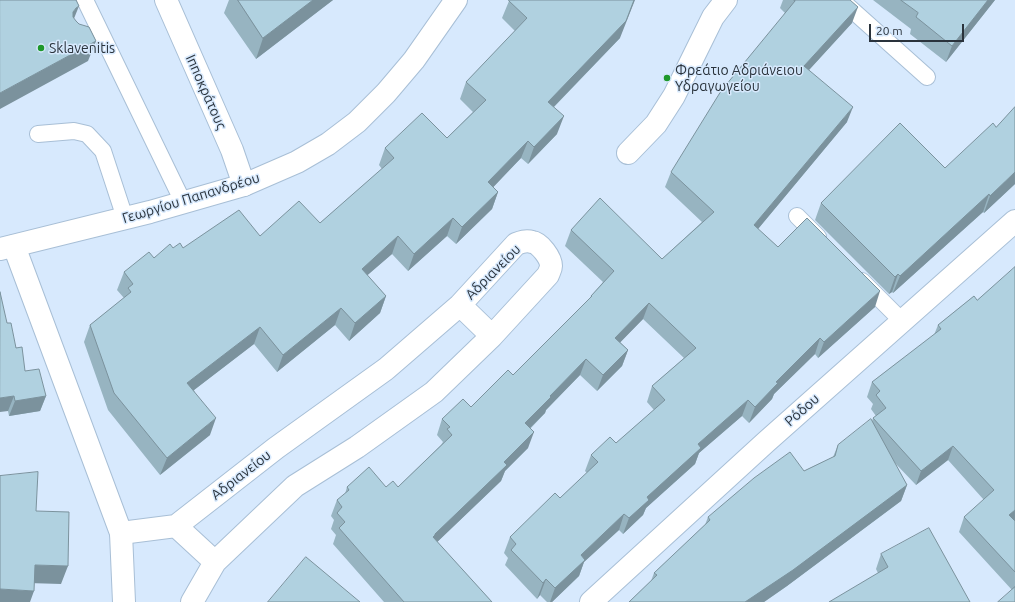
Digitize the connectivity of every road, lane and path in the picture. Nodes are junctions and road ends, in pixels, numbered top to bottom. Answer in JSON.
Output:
{"nodes":[{"id":1,"x":69,"y":0,"type":"edge"},
{"id":2,"x":166,"y":0,"type":"edge"},
{"id":3,"x":456,"y":0,"type":"edge"},
{"id":4,"x":726,"y":0,"type":"edge"},
{"id":5,"x":840,"y":0,"type":"edge"},
{"id":6,"x":86,"y":3,"type":"edge"},
{"id":7,"x":88,"y":39,"type":"edge"},
{"id":8,"x":106,"y":45,"type":"junction"},
{"id":9,"x":927,"y":77,"type":"dead end"},
{"id":10,"x":38,"y":134,"type":"dead end"},
{"id":11,"x":628,"y":153,"type":"dead end"},
{"id":12,"x":244,"y":185,"type":"junction"},
{"id":13,"x":183,"y":202,"type":"junction"},
{"id":14,"x":797,"y":216,"type":"dead end"},
{"id":15,"x":125,"y":218,"type":"junction"},
{"id":16,"x":1015,"y":221,"type":"edge"},
{"id":17,"x":7,"y":247,"type":"edge"},
{"id":18,"x":830,"y":249,"type":"edge"},
{"id":19,"x":852,"y":271,"type":"edge"},
{"id":20,"x":460,"y":305,"type":"junction"},
{"id":21,"x":902,"y":321,"type":"junction"},
{"id":22,"x":492,"y":336,"type":"junction"},
{"id":23,"x":176,"y":526,"type":"junction"},
{"id":24,"x":121,"y":533,"type":"junction"},
{"id":25,"x":215,"y":562,"type":"junction"},
{"id":26,"x":124,"y":602,"type":"edge"},
{"id":27,"x":192,"y":602,"type":"edge"},
{"id":28,"x":591,"y":602,"type":"edge"}],
"edges":[{"from":1,"to":6,"type":"lane"},
{"from":2,"to":12,"type":"street","name":"Ιπποκράτους"},
{"from":3,"to":12,"type":"street","name":"Γεωργίου Παπανδρέου"},
{"from":4,"to":11,"type":"street"},
{"from":5,"to":9,"type":"lane"},
{"from":6,"to":8,"type":"lane"},
{"from":7,"to":8,"type":"lane"},
{"from":8,"to":13,"type":"lane"},
{"from":10,"to":15,"type":"lane"},
{"from":12,"to":13,"type":"street","name":"Γεωργίου Παπανδρέου"},
{"from":13,"to":15,"type":"street","name":"Γεωργίου Παπανδρέου"},
{"from":14,"to":18,"type":"lane"},
{"from":15,"to":17,"type":"street","name":"Γεωργίου Παπανδρέου"},
{"from":16,"to":21,"type":"street","name":"Ρόδου"},
{"from":17,"to":24,"type":"street"},
{"from":19,"to":21,"type":"lane"},
{"from":20,"to":22,"type":"street"},
{"from":20,"to":22,"type":"street","name":"Αδριανείου"},
{"from":20,"to":23,"type":"street","name":"Αδριανείου"},
{"from":21,"to":28,"type":"street","name":"Ρόδου"},
{"from":22,"to":25,"type":"street","name":"Αδριανείου"},
{"from":23,"to":24,"type":"street"},
{"from":23,"to":25,"type":"street"},
{"from":24,"to":26,"type":"street"},
{"from":25,"to":27,"type":"street","name":"Αδριανείου"}]}
